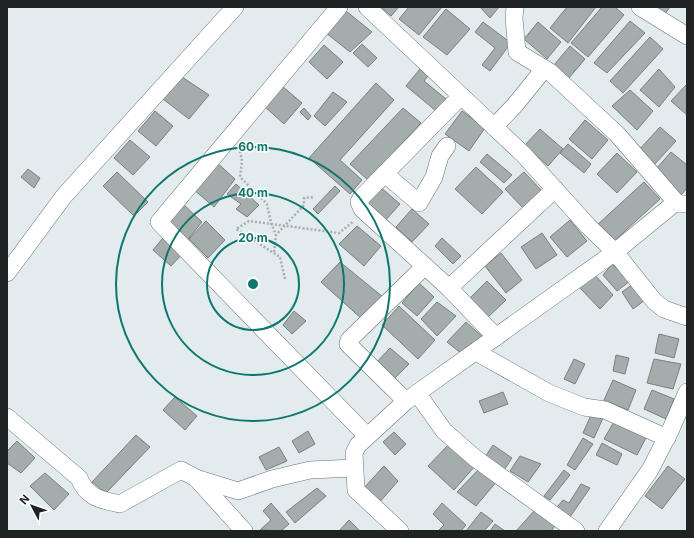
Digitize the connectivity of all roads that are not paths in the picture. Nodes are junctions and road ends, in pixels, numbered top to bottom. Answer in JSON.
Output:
{"nodes":[{"id":1,"x":235,"y":7,"type":"edge"},
{"id":2,"x":339,"y":7,"type":"edge"},
{"id":3,"x":367,"y":7,"type":"edge"},
{"id":4,"x":515,"y":7,"type":"edge"},
{"id":5,"x":640,"y":7,"type":"edge"},
{"id":6,"x":687,"y":36,"type":"edge"},
{"id":7,"x":544,"y":69,"type":"junction"},
{"id":8,"x":461,"y":96,"type":"junction"},
{"id":9,"x":494,"y":127,"type":"junction"},
{"id":10,"x":447,"y":146,"type":"dead end"},
{"id":11,"x":385,"y":174,"type":"junction"},
{"id":12,"x":555,"y":189,"type":"junction"},
{"id":13,"x":681,"y":202,"type":"edge"},
{"id":14,"x":615,"y":252,"type":"junction"},
{"id":15,"x":425,"y":266,"type":"junction"},
{"id":16,"x":7,"y":273,"type":"edge"},
{"id":17,"x":449,"y":288,"type":"junction"},
{"id":18,"x":687,"y":317,"type":"edge"},
{"id":19,"x":496,"y":337,"type":"junction"},
{"id":20,"x":476,"y":352,"type":"junction"},
{"id":21,"x":687,"y":392,"type":"edge"},
{"id":22,"x":411,"y":397,"type":"junction"},
{"id":23,"x":7,"y":416,"type":"edge"},
{"id":24,"x":367,"y":436,"type":"junction"},
{"id":25,"x":667,"y":438,"type":"junction"},
{"id":26,"x":354,"y":468,"type":"junction"},
{"id":27,"x":196,"y":478,"type":"junction"},
{"id":28,"x":244,"y":531,"type":"edge"},
{"id":29,"x":400,"y":531,"type":"edge"},
{"id":30,"x":576,"y":531,"type":"edge"},
{"id":31,"x":607,"y":531,"type":"edge"}],
"edges":[{"from":1,"to":16,"type":"street"},
{"from":2,"to":24,"type":"street"},
{"from":3,"to":8,"type":"street"},
{"from":4,"to":7,"type":"street"},
{"from":5,"to":6,"type":"street"},
{"from":7,"to":9,"type":"street"},
{"from":7,"to":13,"type":"street"},
{"from":8,"to":9,"type":"street"},
{"from":8,"to":11,"type":"street"},
{"from":9,"to":12,"type":"street"},
{"from":10,"to":11,"type":"street"},
{"from":11,"to":15,"type":"street"},
{"from":12,"to":14,"type":"street"},
{"from":12,"to":17,"type":"street"},
{"from":13,"to":14,"type":"street"},
{"from":14,"to":18,"type":"street"},
{"from":14,"to":19,"type":"street"},
{"from":15,"to":17,"type":"street"},
{"from":15,"to":22,"type":"street"},
{"from":17,"to":19,"type":"street"},
{"from":19,"to":20,"type":"street"},
{"from":20,"to":22,"type":"street"},
{"from":20,"to":25,"type":"street"},
{"from":21,"to":25,"type":"street"},
{"from":22,"to":24,"type":"street"},
{"from":22,"to":30,"type":"street"},
{"from":23,"to":27,"type":"street"},
{"from":24,"to":26,"type":"street"},
{"from":25,"to":31,"type":"street"},
{"from":26,"to":27,"type":"street"},
{"from":26,"to":29,"type":"street"},
{"from":27,"to":28,"type":"street"}]}
